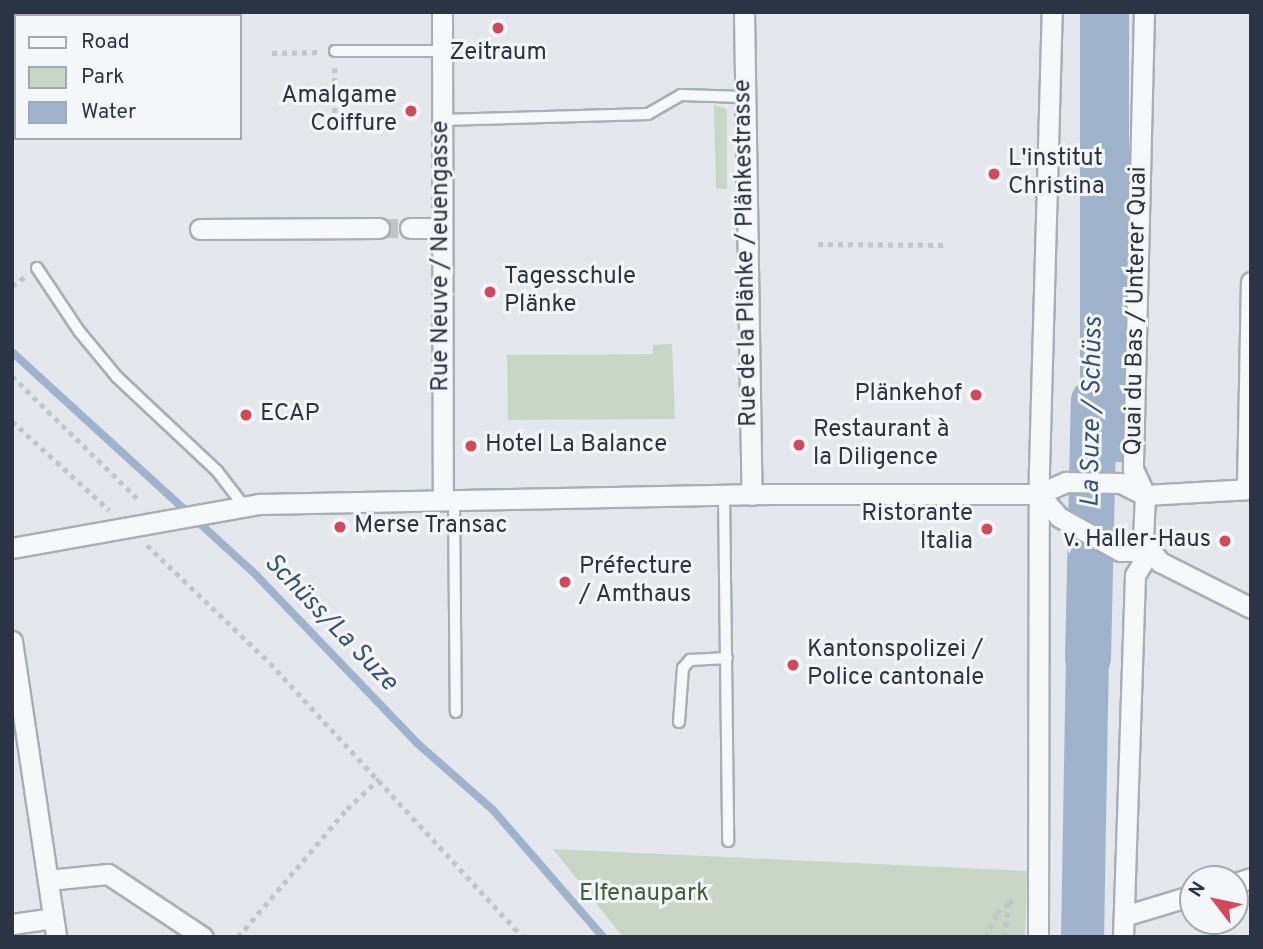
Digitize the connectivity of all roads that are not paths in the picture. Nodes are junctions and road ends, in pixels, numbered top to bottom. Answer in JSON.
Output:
{"nodes":[{"id":1,"x":442,"y":12,"type":"edge"},
{"id":2,"x":744,"y":12,"type":"edge"},
{"id":3,"x":1052,"y":12,"type":"edge"},
{"id":4,"x":1143,"y":12,"type":"edge"},
{"id":5,"x":335,"y":51,"type":"road end"},
{"id":6,"x":442,"y":51,"type":"junction"},
{"id":7,"x":744,"y":97,"type":"junction"},
{"id":8,"x":442,"y":120,"type":"junction"},
{"id":9,"x":379,"y":228,"type":"tunnel mouth"},
{"id":10,"x":410,"y":228,"type":"tunnel mouth"},
{"id":11,"x":442,"y":228,"type":"junction"},
{"id":12,"x":200,"y":229,"type":"dead end"},
{"id":13,"x":37,"y":268,"type":"dead end"},
{"id":14,"x":1251,"y":282,"type":"edge"},
{"id":15,"x":1249,"y":488,"type":"edge"},
{"id":16,"x":1039,"y":494,"type":"junction"},
{"id":17,"x":724,"y":495,"type":"junction"},
{"id":18,"x":752,"y":495,"type":"junction"},
{"id":19,"x":1144,"y":495,"type":"junction"},
{"id":20,"x":449,"y":500,"type":"junction"},
{"id":21,"x":244,"y":506,"type":"junction"},
{"id":22,"x":12,"y":548,"type":"edge"},
{"id":23,"x":1150,"y":551,"type":"junction"},
{"id":24,"x":1251,"y":608,"type":"edge"},
{"id":25,"x":12,"y":641,"type":"edge"},
{"id":26,"x":727,"y":658,"type":"junction"},
{"id":27,"x":456,"y":712,"type":"dead end"},
{"id":28,"x":679,"y":722,"type":"dead end"},
{"id":29,"x":729,"y":841,"type":"dead end"},
{"id":30,"x":48,"y":880,"type":"junction"},
{"id":31,"x":1179,"y":899,"type":"edge"},
{"id":32,"x":1124,"y":916,"type":"junction"},
{"id":33,"x":12,"y":924,"type":"edge"},
{"id":34,"x":54,"y":927,"type":"edge"},
{"id":35,"x":203,"y":937,"type":"edge"},
{"id":36,"x":1038,"y":937,"type":"edge"},
{"id":37,"x":1123,"y":937,"type":"edge"}],
"edges":[{"from":1,"to":6,"type":"street","name":"Rue Neuve / Neuengasse"},
{"from":2,"to":7,"type":"street","name":"Rue de la Plänke / Plänkestrasse"},
{"from":3,"to":16,"type":"street"},
{"from":4,"to":19,"type":"street","name":"Quai du Bas / Unterer Quai"},
{"from":5,"to":6,"type":"lane"},
{"from":6,"to":8,"type":"street","name":"Rue Neuve / Neuengasse"},
{"from":7,"to":8,"type":"lane"},
{"from":7,"to":18,"type":"street","name":"Rue de la Plänke / Plänkestrasse"},
{"from":8,"to":11,"type":"street","name":"Rue Neuve / Neuengasse"},
{"from":9,"to":12,"type":"street"},
{"from":10,"to":11,"type":"street"},
{"from":11,"to":20,"type":"street","name":"Rue Neuve / Neuengasse"},
{"from":13,"to":21,"type":"lane"},
{"from":14,"to":15,"type":"street"},
{"from":15,"to":19,"type":"street"},
{"from":16,"to":18,"type":"street"},
{"from":16,"to":19,"type":"street"},
{"from":16,"to":23,"type":"street"},
{"from":16,"to":36,"type":"street"},
{"from":17,"to":18,"type":"street"},
{"from":17,"to":20,"type":"street"},
{"from":17,"to":26,"type":"lane"},
{"from":19,"to":23,"type":"street","name":"Quai du Bas / Unterer Quai"},
{"from":20,"to":21,"type":"street"},
{"from":20,"to":27,"type":"lane"},
{"from":21,"to":22,"type":"street"},
{"from":23,"to":24,"type":"street"},
{"from":23,"to":32,"type":"street"},
{"from":25,"to":30,"type":"street"},
{"from":26,"to":28,"type":"lane"},
{"from":26,"to":29,"type":"lane"},
{"from":30,"to":34,"type":"street"},
{"from":30,"to":35,"type":"street"},
{"from":31,"to":32,"type":"street"},
{"from":32,"to":37,"type":"street"},
{"from":33,"to":34,"type":"street"}]}
